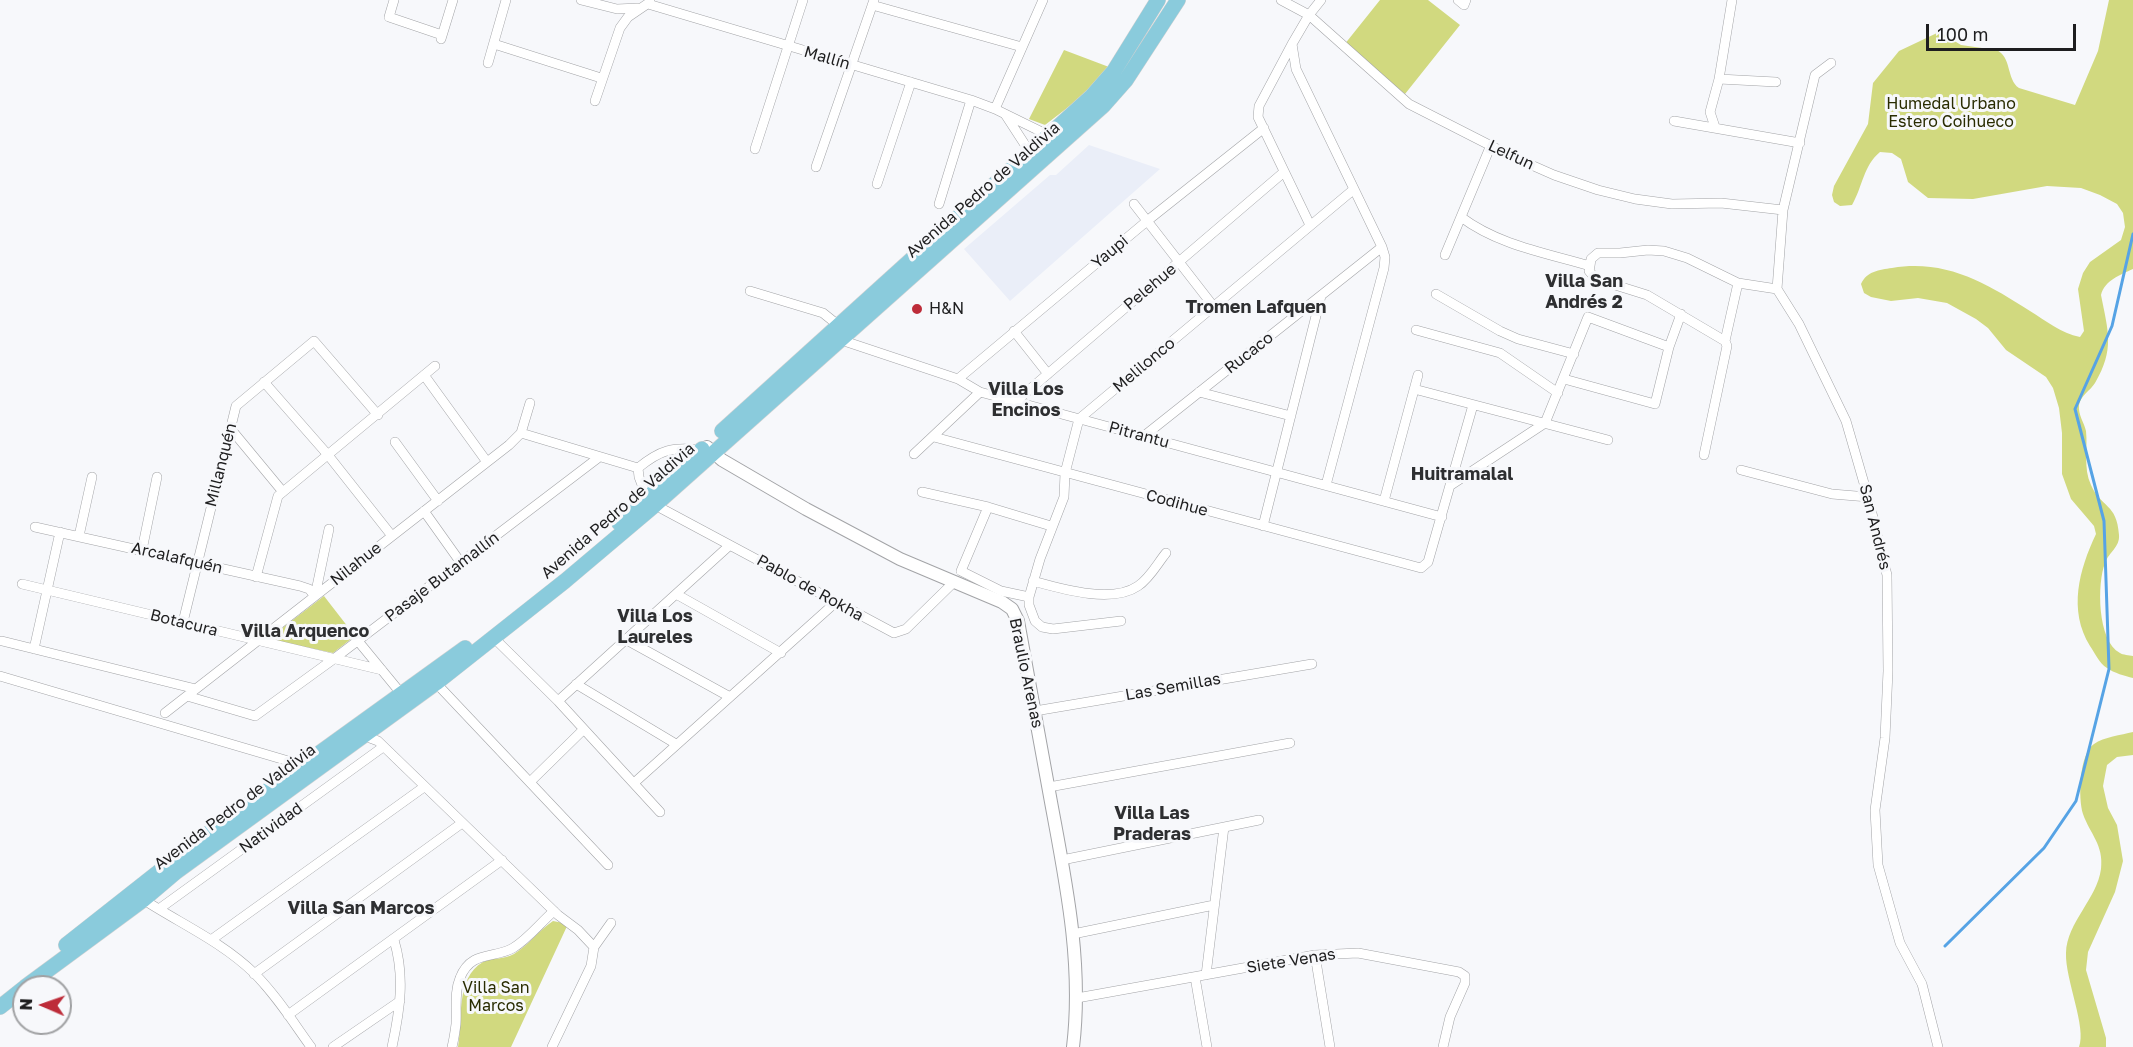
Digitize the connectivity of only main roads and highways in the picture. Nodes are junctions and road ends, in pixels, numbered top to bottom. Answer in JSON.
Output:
{"nodes":[{"id":1,"x":1158,"y":0,"type":"edge"},
{"id":2,"x":1166,"y":0,"type":"edge"},
{"id":3,"x":1178,"y":0,"type":"edge"},
{"id":4,"x":1144,"y":23,"type":"junction"},
{"id":5,"x":1035,"y":157,"type":"junction"},
{"id":6,"x":651,"y":501,"type":"junction"},
{"id":7,"x":404,"y":698,"type":"junction"},
{"id":8,"x":137,"y":896,"type":"junction"},
{"id":9,"x":36,"y":975,"type":"edge"},
{"id":10,"x":12,"y":997,"type":"edge"},
{"id":11,"x":0,"y":1007,"type":"edge"}],
"edges":[{"from":1,"to":4,"type":"main road","name":"Avenida Pedro de Valdivia"},
{"from":2,"to":4,"type":"main road"},
{"from":3,"to":5,"type":"main road","name":"Avenida Pedro de Valdivia"},
{"from":4,"to":5,"type":"main road","name":"Avenida Pedro de Valdivia"},
{"from":5,"to":6,"type":"main road","name":"Avenida Pedro de Valdivia"},
{"from":6,"to":7,"type":"main road","name":"Avenida Pedro de Valdivia"},
{"from":6,"to":7,"type":"main road","name":"Avenida Pedro de Valdivia"},
{"from":7,"to":8,"type":"main road","name":"Avenida Pedro de Valdivia"},
{"from":7,"to":8,"type":"main road","name":"Avenida Pedro de Valdivia"},
{"from":8,"to":9,"type":"main road","name":"Avenida Pedro de Valdivia"},
{"from":10,"to":11,"type":"main road","name":"Avenida Pedro de Valdivia"}]}
